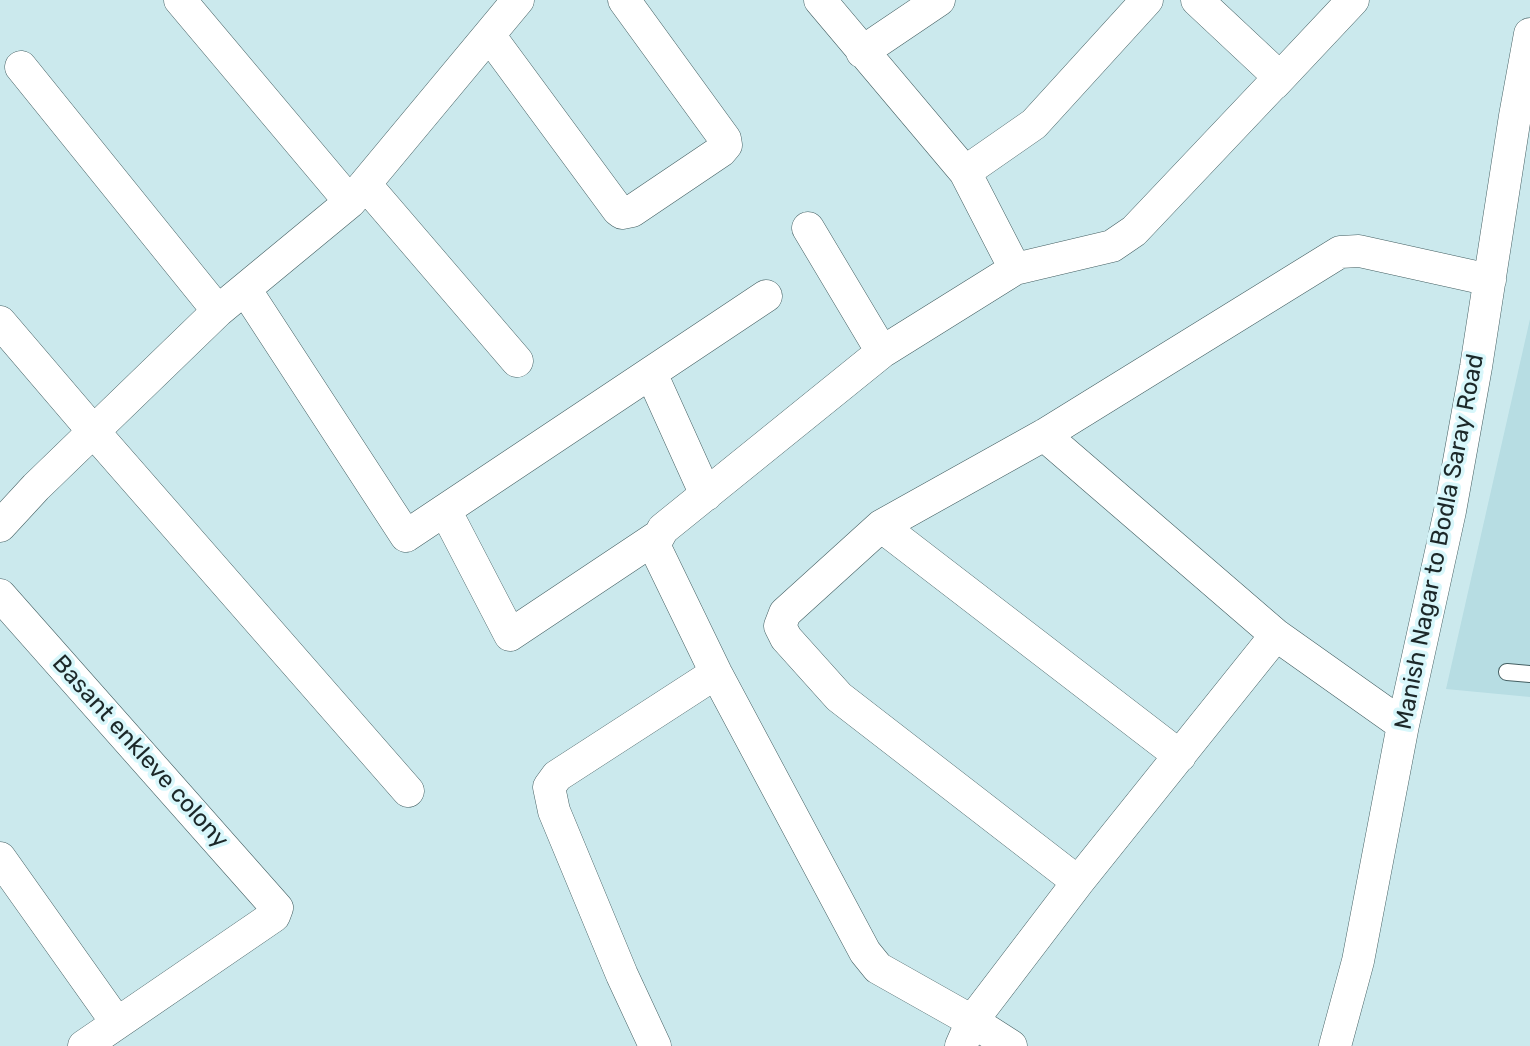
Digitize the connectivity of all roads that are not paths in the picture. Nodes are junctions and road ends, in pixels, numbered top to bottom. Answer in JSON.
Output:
{"nodes":[{"id":1,"x":180,"y":0,"type":"edge"},
{"id":2,"x":518,"y":0,"type":"edge"},
{"id":3,"x":624,"y":0,"type":"edge"},
{"id":4,"x":820,"y":0,"type":"edge"},
{"id":5,"x":939,"y":0,"type":"edge"},
{"id":6,"x":1147,"y":0,"type":"edge"},
{"id":7,"x":1197,"y":0,"type":"edge"},
{"id":8,"x":1353,"y":0,"type":"edge"},
{"id":9,"x":1530,"y":34,"type":"edge"},
{"id":10,"x":489,"y":35,"type":"junction"},
{"id":11,"x":862,"y":52,"type":"junction"},
{"id":12,"x":21,"y":67,"type":"dead end"},
{"id":13,"x":1275,"y":84,"type":"junction"},
{"id":14,"x":965,"y":172,"type":"junction"},
{"id":15,"x":357,"y":193,"type":"junction"},
{"id":16,"x":808,"y":228,"type":"dead end"},
{"id":17,"x":1015,"y":269,"type":"junction"},
{"id":18,"x":1490,"y":280,"type":"junction"},
{"id":19,"x":245,"y":289,"type":"junction"},
{"id":20,"x":766,"y":296,"type":"dead end"},
{"id":21,"x":218,"y":311,"type":"junction"},
{"id":22,"x":0,"y":322,"type":"edge"},
{"id":23,"x":882,"y":352,"type":"junction"},
{"id":24,"x":517,"y":362,"type":"dead end"},
{"id":25,"x":651,"y":373,"type":"junction"},
{"id":26,"x":93,"y":432,"type":"junction"},
{"id":27,"x":1044,"y":435,"type":"junction"},
{"id":28,"x":706,"y":495,"type":"junction"},
{"id":29,"x":445,"y":510,"type":"junction"},
{"id":30,"x":0,"y":526,"type":"edge"},
{"id":31,"x":881,"y":526,"type":"junction"},
{"id":32,"x":657,"y":537,"type":"junction"},
{"id":33,"x":0,"y":595,"type":"edge"},
{"id":34,"x":1276,"y":635,"type":"junction"},
{"id":35,"x":1507,"y":672,"type":"dead end"},
{"id":36,"x":716,"y":673,"type":"junction"},
{"id":37,"x":1530,"y":674,"type":"edge"},
{"id":38,"x":1403,"y":725,"type":"junction"},
{"id":39,"x":1180,"y":756,"type":"junction"},
{"id":40,"x":408,"y":791,"type":"dead end"},
{"id":41,"x":0,"y":858,"type":"edge"},
{"id":42,"x":1078,"y":882,"type":"junction"},
{"id":43,"x":117,"y":1024,"type":"junction"},
{"id":44,"x":966,"y":1033,"type":"edge"},
{"id":45,"x":84,"y":1046,"type":"edge"},
{"id":46,"x":655,"y":1046,"type":"edge"},
{"id":47,"x":1011,"y":1046,"type":"edge"},
{"id":48,"x":1335,"y":1046,"type":"edge"}],
"edges":[{"from":1,"to":15,"type":"street"},
{"from":2,"to":10,"type":"street"},
{"from":3,"to":10,"type":"street"},
{"from":4,"to":11,"type":"street"},
{"from":5,"to":11,"type":"street"},
{"from":6,"to":14,"type":"street"},
{"from":7,"to":13,"type":"street"},
{"from":8,"to":13,"type":"street"},
{"from":9,"to":18,"type":"street","name":"Manish Nagar to Bodla Saray Road"},
{"from":10,"to":15,"type":"street"},
{"from":11,"to":14,"type":"street"},
{"from":12,"to":21,"type":"street"},
{"from":13,"to":17,"type":"street"},
{"from":14,"to":17,"type":"street"},
{"from":15,"to":19,"type":"street"},
{"from":15,"to":24,"type":"street"},
{"from":16,"to":23,"type":"street"},
{"from":17,"to":23,"type":"street"},
{"from":18,"to":27,"type":"street"},
{"from":18,"to":38,"type":"street","name":"Manish Nagar to Bodla Saray Road"},
{"from":19,"to":21,"type":"street"},
{"from":19,"to":29,"type":"street"},
{"from":20,"to":25,"type":"street"},
{"from":21,"to":26,"type":"street"},
{"from":22,"to":26,"type":"street"},
{"from":23,"to":28,"type":"street"},
{"from":25,"to":28,"type":"street"},
{"from":25,"to":29,"type":"street"},
{"from":26,"to":30,"type":"street"},
{"from":26,"to":40,"type":"street"},
{"from":27,"to":31,"type":"street"},
{"from":27,"to":34,"type":"street"},
{"from":28,"to":32,"type":"street"},
{"from":29,"to":32,"type":"street"},
{"from":31,"to":39,"type":"street"},
{"from":31,"to":42,"type":"street"},
{"from":32,"to":36,"type":"street"},
{"from":33,"to":43,"type":"street","name":"Basant enkleve colony"},
{"from":34,"to":38,"type":"street"},
{"from":34,"to":39,"type":"street"},
{"from":35,"to":37,"type":"lane"},
{"from":36,"to":44,"type":"street"},
{"from":36,"to":46,"type":"street"},
{"from":38,"to":48,"type":"street","name":"Manish Nagar to Bodla Saray Road"},
{"from":39,"to":42,"type":"street"},
{"from":41,"to":43,"type":"street"},
{"from":42,"to":44,"type":"street"},
{"from":43,"to":45,"type":"street"},
{"from":44,"to":47,"type":"street"}]}
